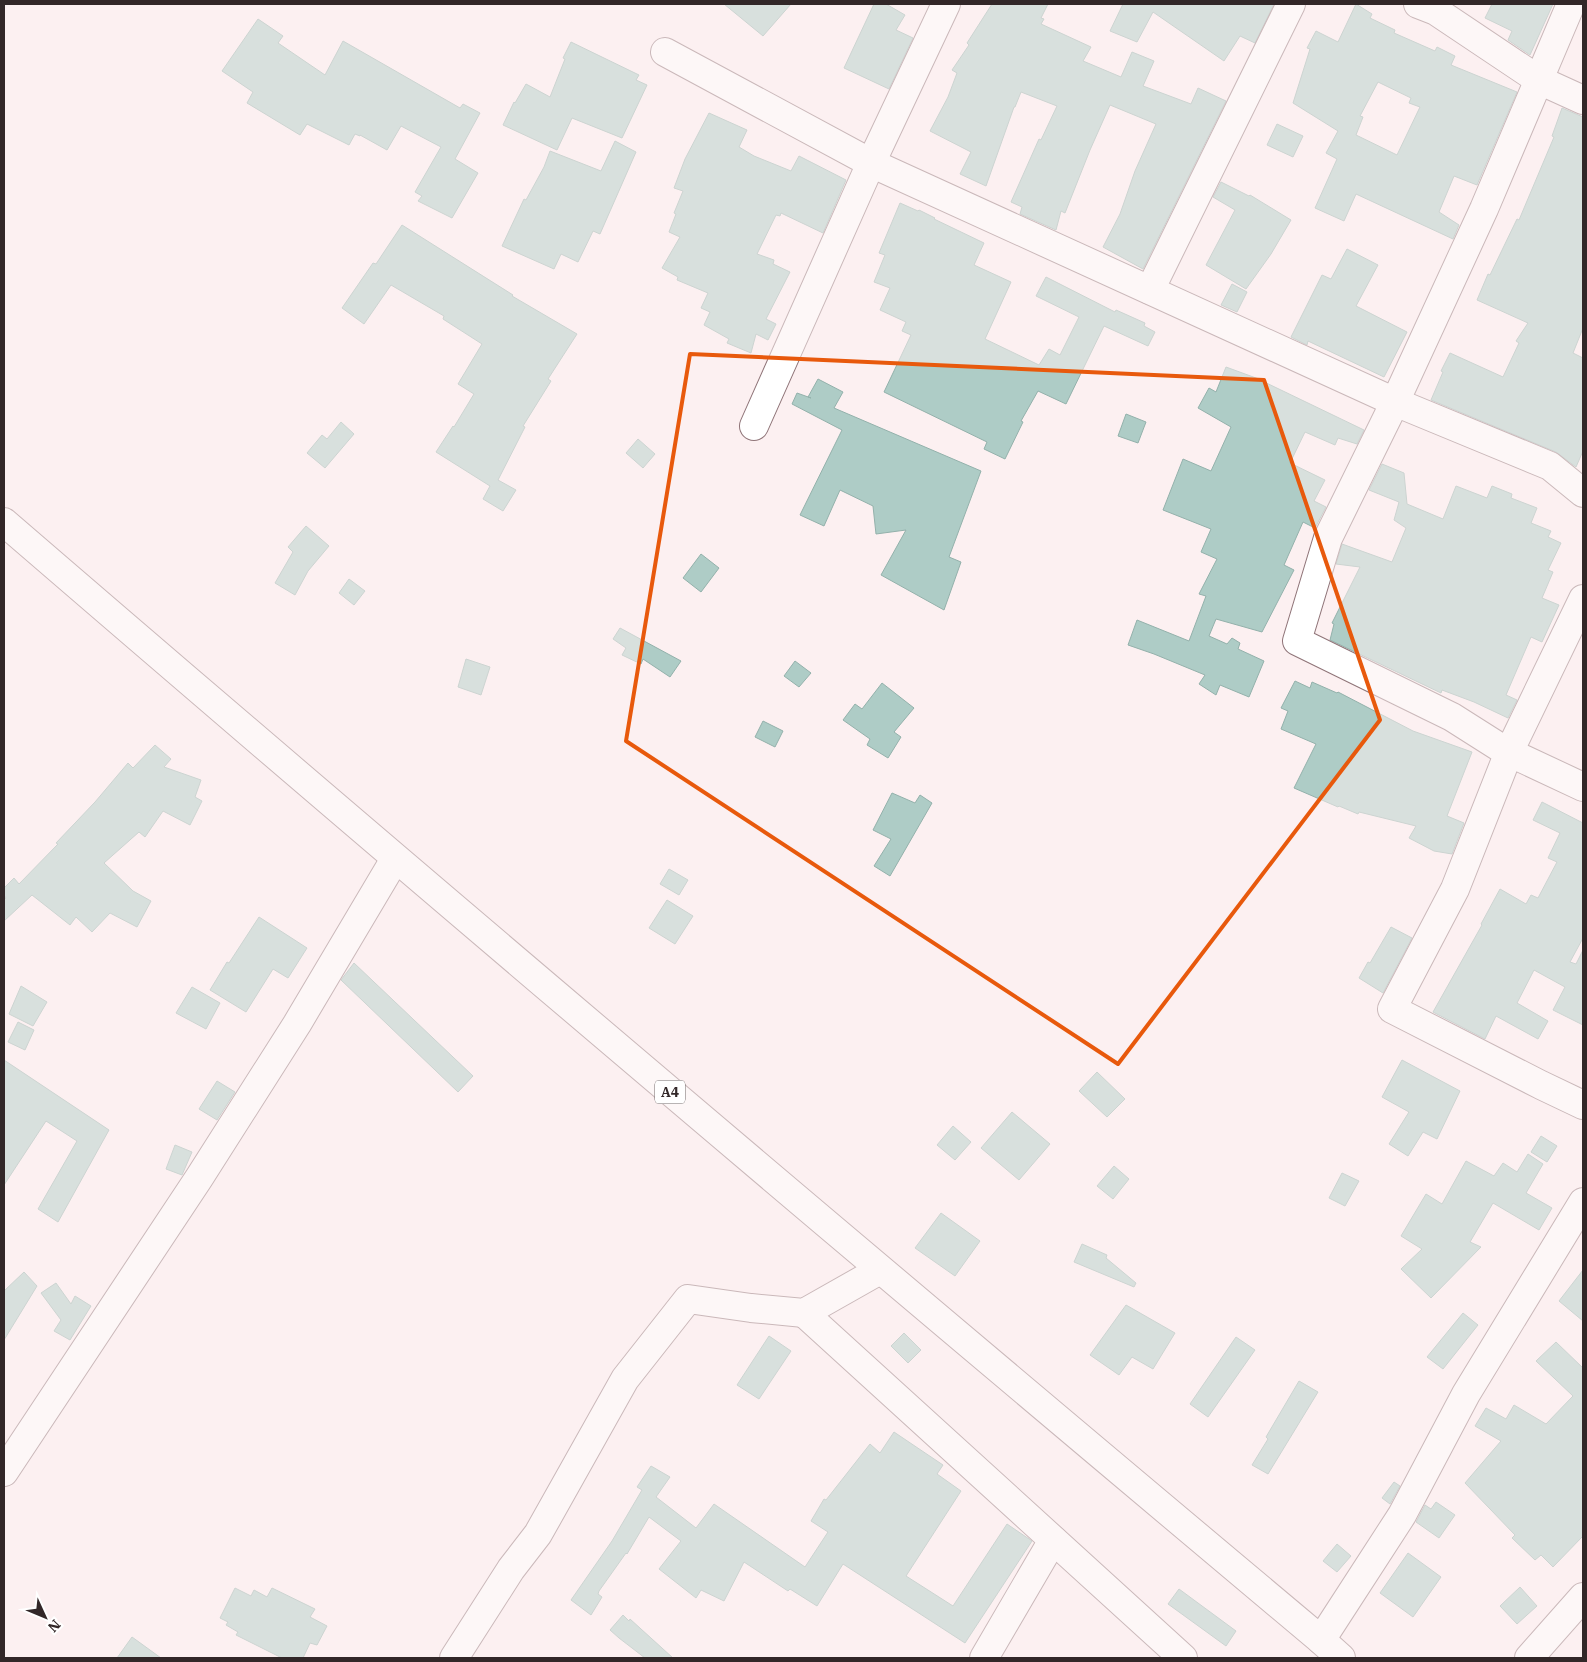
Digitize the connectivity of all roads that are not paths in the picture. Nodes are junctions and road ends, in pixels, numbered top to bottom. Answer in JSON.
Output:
{"nodes":[{"id":1,"x":946,"y":4,"type":"edge"},
{"id":2,"x":1291,"y":4,"type":"edge"},
{"id":3,"x":1418,"y":4,"type":"edge"},
{"id":4,"x":1571,"y":4,"type":"edge"},
{"id":5,"x":665,"y":52,"type":"dead end"},
{"id":6,"x":1539,"y":80,"type":"junction"},
{"id":7,"x":1583,"y":100,"type":"edge"},
{"id":8,"x":871,"y":163,"type":"junction"},
{"id":9,"x":1150,"y":290,"type":"junction"},
{"id":10,"x":1395,"y":402,"type":"junction"},
{"id":11,"x":754,"y":426,"type":"dead end"},
{"id":12,"x":1583,"y":493,"type":"edge"},
{"id":13,"x":4,"y":522,"type":"edge"},
{"id":14,"x":1583,"y":599,"type":"edge"},
{"id":15,"x":1509,"y":752,"type":"junction"},
{"id":16,"x":1583,"y":787,"type":"edge"},
{"id":17,"x":395,"y":859,"type":"junction"},
{"id":18,"x":1583,"y":1104,"type":"edge"},
{"id":19,"x":1583,"y":1202,"type":"edge"},
{"id":20,"x":880,"y":1270,"type":"junction"},
{"id":21,"x":804,"y":1313,"type":"junction"},
{"id":22,"x":4,"y":1472,"type":"edge"},
{"id":23,"x":1052,"y":1540,"type":"junction"},
{"id":24,"x":1583,"y":1597,"type":"edge"},
{"id":25,"x":1321,"y":1640,"type":"junction"},
{"id":26,"x":454,"y":1658,"type":"edge"},
{"id":27,"x":984,"y":1658,"type":"edge"},
{"id":28,"x":1183,"y":1658,"type":"edge"},
{"id":29,"x":1341,"y":1658,"type":"edge"},
{"id":30,"x":1530,"y":1658,"type":"edge"}],
"edges":[{"from":1,"to":8,"type":"main road"},
{"from":2,"to":9,"type":"main road"},
{"from":3,"to":6,"type":"main road"},
{"from":4,"to":6,"type":"main road"},
{"from":5,"to":8,"type":"main road"},
{"from":6,"to":7,"type":"main road"},
{"from":6,"to":10,"type":"main road"},
{"from":8,"to":9,"type":"main road"},
{"from":8,"to":11,"type":"main road"},
{"from":9,"to":10,"type":"main road"},
{"from":10,"to":12,"type":"main road"},
{"from":10,"to":15,"type":"main road"},
{"from":13,"to":17,"type":"main road","number":"A4"},
{"from":14,"to":15,"type":"main road"},
{"from":15,"to":16,"type":"main road"},
{"from":15,"to":18,"type":"main road"},
{"from":17,"to":20,"type":"main road","number":"A4"},
{"from":17,"to":22,"type":"main road"},
{"from":19,"to":25,"type":"main road"},
{"from":20,"to":21,"type":"main road"},
{"from":20,"to":25,"type":"main road","number":"A4"},
{"from":21,"to":23,"type":"main road"},
{"from":21,"to":26,"type":"main road"},
{"from":23,"to":27,"type":"main road"},
{"from":23,"to":28,"type":"main road"},
{"from":24,"to":30,"type":"main road"},
{"from":25,"to":29,"type":"main road","number":"A4"}]}
